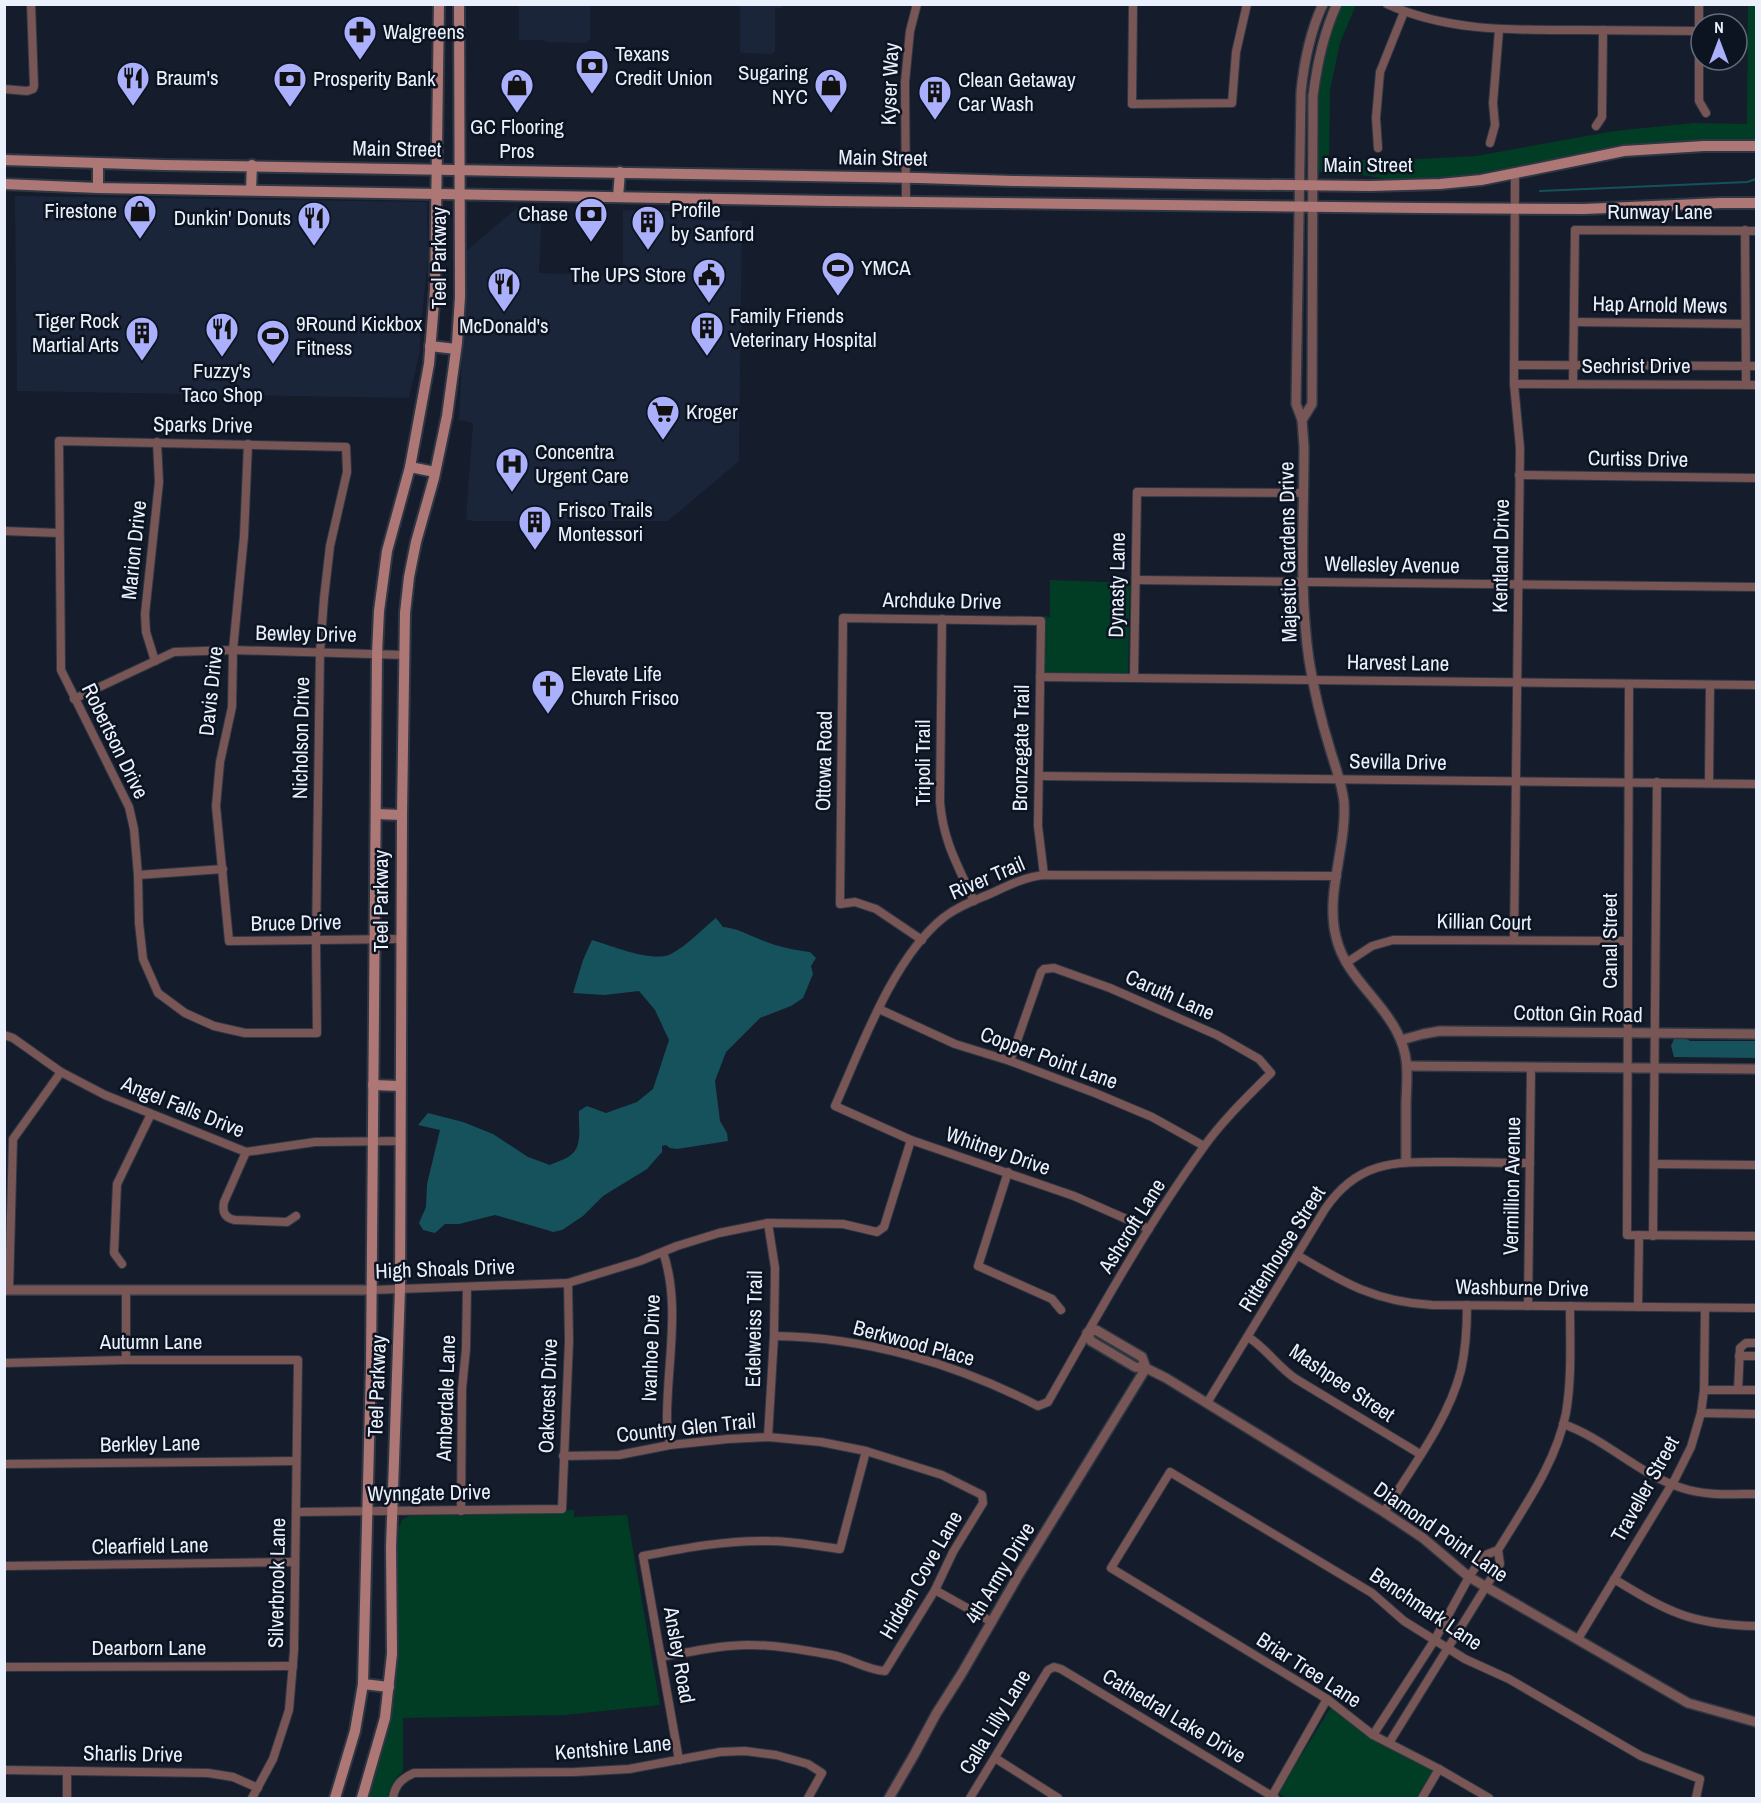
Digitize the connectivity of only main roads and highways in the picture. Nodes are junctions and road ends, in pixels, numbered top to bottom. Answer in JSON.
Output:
{"nodes":[{"id":1,"x":439,"y":4,"type":"edge"},
{"id":2,"x":459,"y":4,"type":"edge"},
{"id":3,"x":1756,"y":146,"type":"edge"},
{"id":4,"x":4,"y":160,"type":"edge"},
{"id":5,"x":98,"y":164,"type":"junction"},
{"id":6,"x":252,"y":165,"type":"junction"},
{"id":7,"x":436,"y":169,"type":"junction"},
{"id":8,"x":459,"y":169,"type":"junction"},
{"id":9,"x":620,"y":172,"type":"junction"},
{"id":10,"x":1140,"y":183,"type":"junction"},
{"id":11,"x":4,"y":184,"type":"edge"},
{"id":12,"x":98,"y":188,"type":"junction"},
{"id":13,"x":251,"y":190,"type":"junction"},
{"id":14,"x":435,"y":194,"type":"junction"},
{"id":15,"x":459,"y":194,"type":"junction"},
{"id":16,"x":618,"y":197,"type":"junction"},
{"id":17,"x":1756,"y":203,"type":"edge"},
{"id":18,"x":1140,"y":205,"type":"junction"},
{"id":19,"x":430,"y":346,"type":"junction"},
{"id":20,"x":456,"y":349,"type":"junction"},
{"id":21,"x":410,"y":467,"type":"junction"},
{"id":22,"x":435,"y":472,"type":"junction"},
{"id":23,"x":376,"y":814,"type":"junction"},
{"id":24,"x":402,"y":815,"type":"junction"},
{"id":25,"x":374,"y":1085,"type":"junction"},
{"id":26,"x":400,"y":1086,"type":"junction"},
{"id":27,"x":363,"y":1684,"type":"junction"},
{"id":28,"x":388,"y":1687,"type":"junction"},
{"id":29,"x":335,"y":1798,"type":"edge"},
{"id":30,"x":362,"y":1798,"type":"edge"}],
"edges":[{"from":1,"to":7,"type":"main road","name":"Teel Parkway"},
{"from":2,"to":8,"type":"main road","name":"Teel Parkway"},
{"from":3,"to":10,"type":"main road","name":"Main Street"},
{"from":4,"to":5,"type":"main road","name":"Main Street"},
{"from":5,"to":6,"type":"main road","name":"Main Street"},
{"from":5,"to":12,"type":"main road"},
{"from":6,"to":7,"type":"main road","name":"Main Street"},
{"from":6,"to":13,"type":"main road"},
{"from":7,"to":8,"type":"main road","name":"Main Street"},
{"from":7,"to":14,"type":"main road","name":"Teel Parkway"},
{"from":8,"to":9,"type":"main road","name":"Main Street"},
{"from":8,"to":15,"type":"main road","name":"Teel Parkway"},
{"from":9,"to":10,"type":"main road","name":"Main Street"},
{"from":9,"to":16,"type":"main road"},
{"from":10,"to":18,"type":"main road"},
{"from":11,"to":12,"type":"main road","name":"Main Street"},
{"from":12,"to":13,"type":"main road","name":"Main Street"},
{"from":13,"to":14,"type":"main road","name":"Main Street"},
{"from":14,"to":15,"type":"main road","name":"Main Street"},
{"from":14,"to":19,"type":"main road","name":"Teel Parkway"},
{"from":15,"to":16,"type":"main road","name":"Main Street"},
{"from":15,"to":20,"type":"main road","name":"Teel Parkway"},
{"from":16,"to":18,"type":"main road","name":"Main Street"},
{"from":17,"to":18,"type":"main road","name":"Main Street"},
{"from":19,"to":20,"type":"main road"},
{"from":19,"to":21,"type":"main road","name":"Teel Parkway"},
{"from":20,"to":22,"type":"main road","name":"Teel Parkway"},
{"from":21,"to":22,"type":"main road"},
{"from":21,"to":23,"type":"main road","name":"Teel Parkway"},
{"from":22,"to":24,"type":"main road","name":"Teel Parkway"},
{"from":23,"to":24,"type":"main road"},
{"from":23,"to":25,"type":"main road","name":"Teel Parkway"},
{"from":24,"to":26,"type":"main road","name":"Teel Parkway"},
{"from":25,"to":26,"type":"main road"},
{"from":25,"to":27,"type":"main road","name":"Teel Parkway"},
{"from":26,"to":28,"type":"main road","name":"Teel Parkway"},
{"from":27,"to":28,"type":"main road"},
{"from":27,"to":29,"type":"main road","name":"Teel Parkway"},
{"from":28,"to":30,"type":"main road","name":"Teel Parkway"}]}
